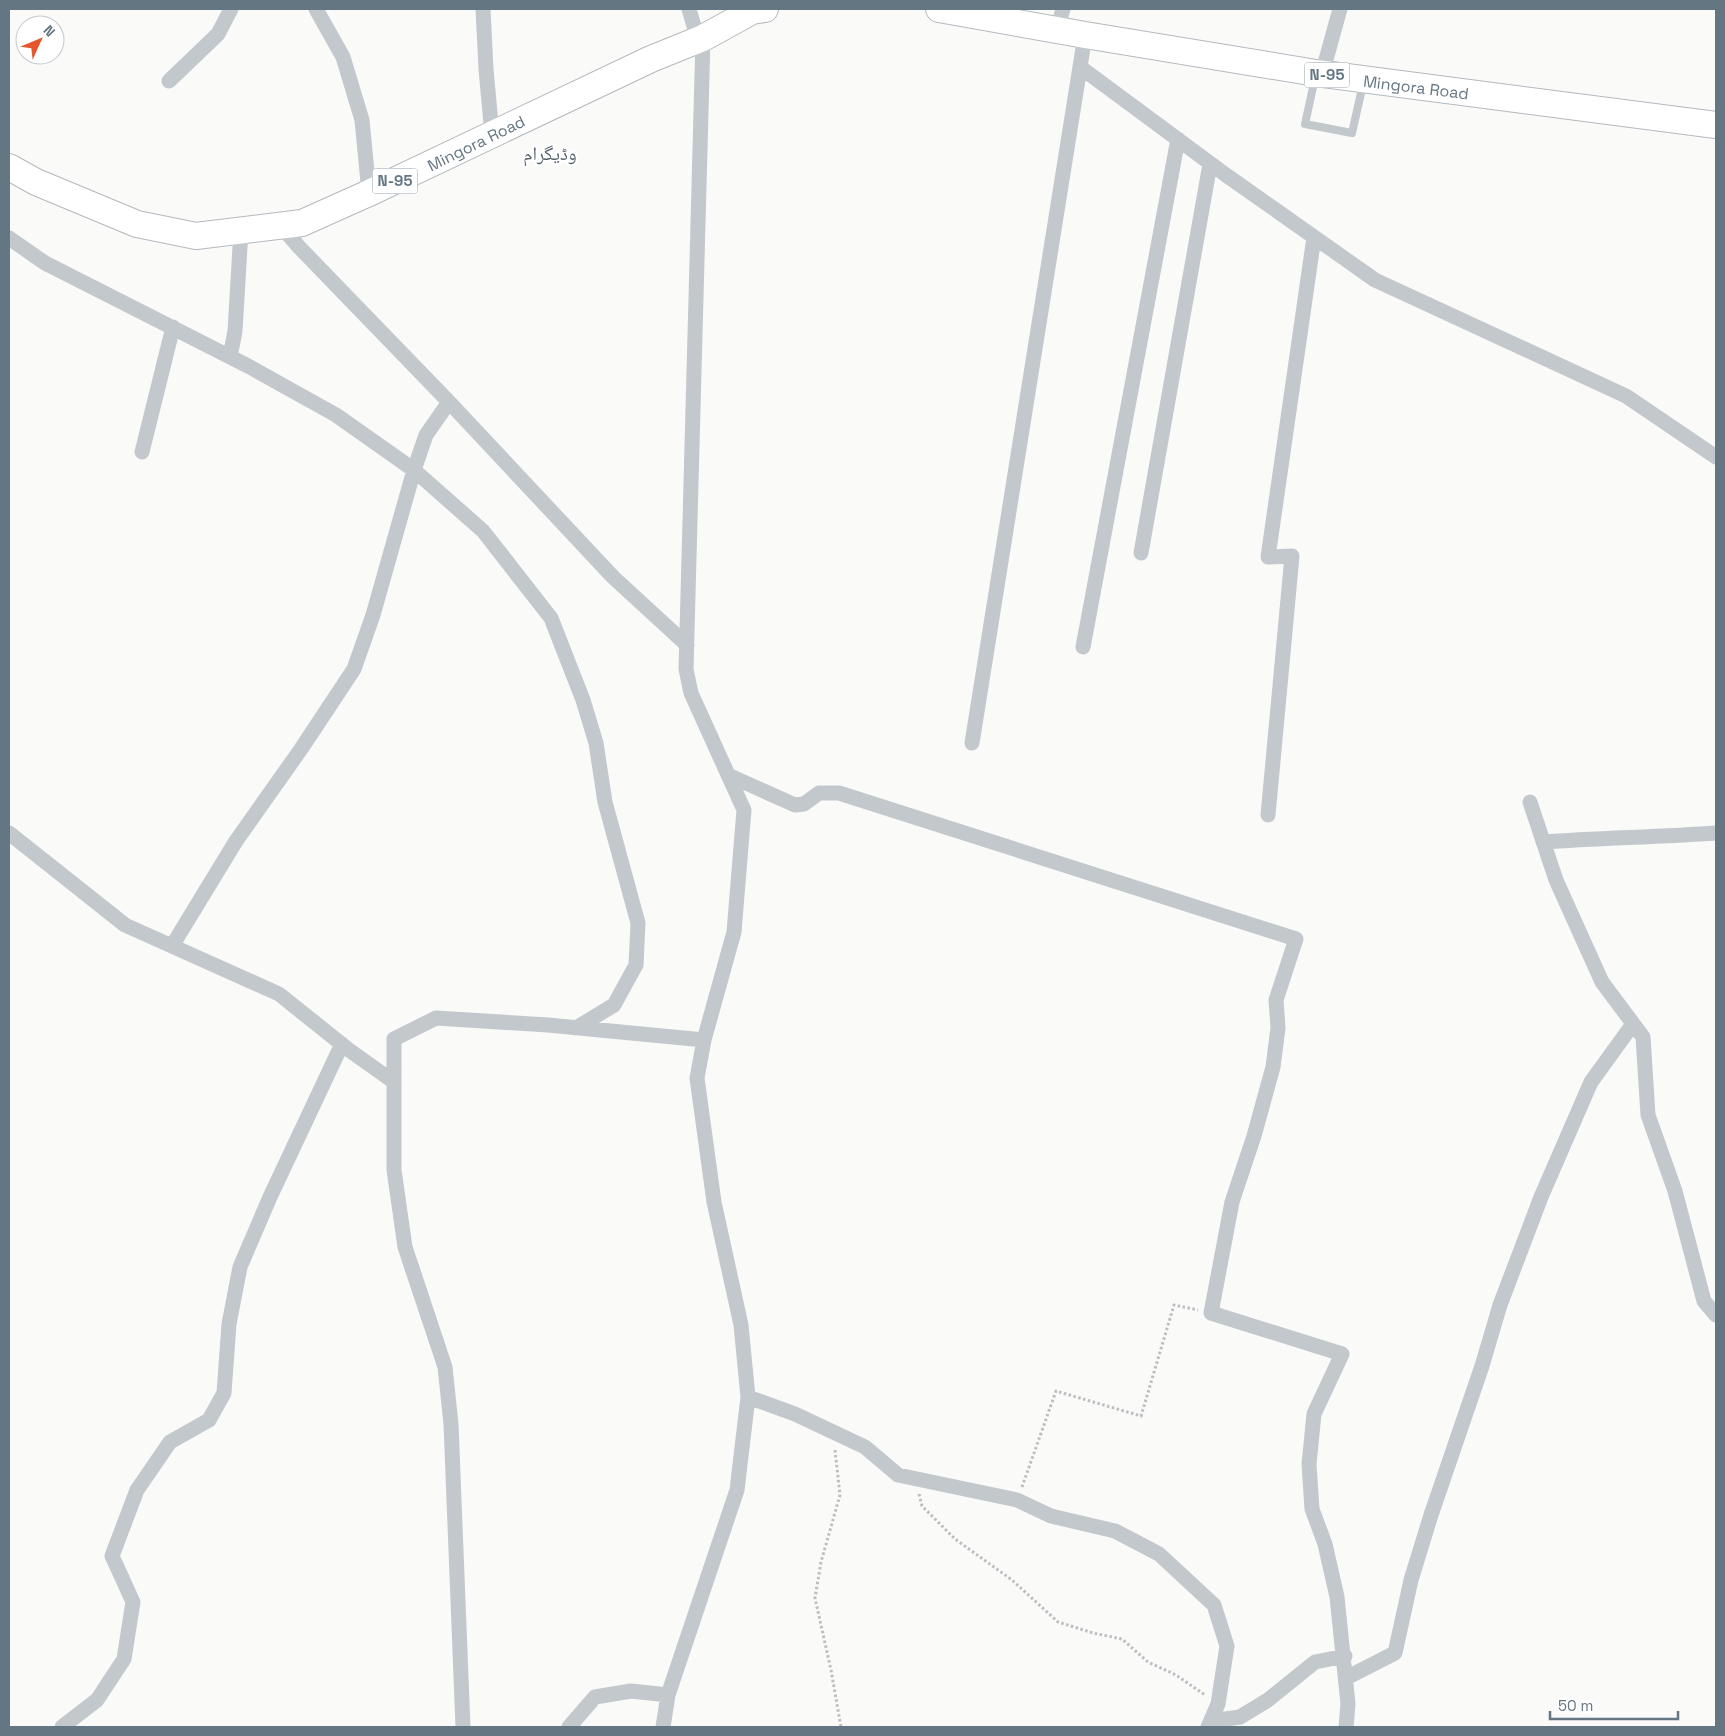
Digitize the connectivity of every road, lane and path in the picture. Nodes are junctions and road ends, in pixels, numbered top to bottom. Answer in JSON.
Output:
{"nodes":[{"id":1,"x":231,"y":9,"type":"edge"},
{"id":2,"x":316,"y":9,"type":"edge"},
{"id":3,"x":483,"y":9,"type":"edge"},
{"id":4,"x":689,"y":9,"type":"edge"},
{"id":5,"x":939,"y":9,"type":"edge"},
{"id":6,"x":1340,"y":9,"type":"edge"},
{"id":7,"x":756,"y":10,"type":"edge"},
{"id":8,"x":1060,"y":19,"type":"edge"},
{"id":9,"x":1085,"y":35,"type":"junction"},
{"id":10,"x":701,"y":39,"type":"junction"},
{"id":11,"x":1080,"y":67,"type":"junction"},
{"id":12,"x":1319,"y":74,"type":"junction"},
{"id":13,"x":1364,"y":80,"type":"junction"},
{"id":14,"x":169,"y":81,"type":"dead end"},
{"id":15,"x":1715,"y":119,"type":"edge"},
{"id":16,"x":492,"y":135,"type":"junction"},
{"id":17,"x":1178,"y":139,"type":"junction"},
{"id":18,"x":1210,"y":164,"type":"junction"},
{"id":19,"x":9,"y":167,"type":"edge"},
{"id":20,"x":369,"y":193,"type":"junction"},
{"id":21,"x":281,"y":226,"type":"junction"},
{"id":22,"x":241,"y":230,"type":"junction"},
{"id":23,"x":1314,"y":237,"type":"junction"},
{"id":24,"x":9,"y":238,"type":"edge"},
{"id":25,"x":173,"y":328,"type":"junction"},
{"id":26,"x":230,"y":356,"type":"junction"},
{"id":27,"x":449,"y":402,"type":"junction"},
{"id":28,"x":142,"y":452,"type":"dead end"},
{"id":29,"x":1716,"y":457,"type":"edge"},
{"id":30,"x":414,"y":470,"type":"junction"},
{"id":31,"x":1142,"y":553,"type":"dead end"},
{"id":32,"x":687,"y":645,"type":"junction"},
{"id":33,"x":1083,"y":647,"type":"dead end"},
{"id":34,"x":972,"y":742,"type":"dead end"},
{"id":35,"x":728,"y":775,"type":"junction"},
{"id":36,"x":1530,"y":802,"type":"dead end"},
{"id":37,"x":1268,"y":815,"type":"dead end"},
{"id":38,"x":9,"y":833,"type":"edge"},
{"id":39,"x":1716,"y":833,"type":"edge"},
{"id":40,"x":1543,"y":842,"type":"junction"},
{"id":41,"x":172,"y":946,"type":"junction"},
{"id":42,"x":1633,"y":1024,"type":"junction"},
{"id":43,"x":576,"y":1028,"type":"junction"},
{"id":44,"x":704,"y":1040,"type":"junction"},
{"id":45,"x":342,"y":1044,"type":"junction"},
{"id":46,"x":394,"y":1082,"type":"junction"},
{"id":47,"x":1211,"y":1312,"type":"junction"},
{"id":48,"x":1716,"y":1315,"type":"edge"},
{"id":49,"x":748,"y":1396,"type":"junction"},
{"id":50,"x":833,"y":1432,"type":"junction"},
{"id":51,"x":915,"y":1479,"type":"junction"},
{"id":52,"x":1017,"y":1500,"type":"junction"},
{"id":53,"x":1345,"y":1656,"type":"junction"},
{"id":54,"x":1346,"y":1678,"type":"junction"},
{"id":55,"x":668,"y":1695,"type":"junction"},
{"id":56,"x":1218,"y":1704,"type":"junction"},
{"id":57,"x":1209,"y":1724,"type":"edge"},
{"id":58,"x":62,"y":1727,"type":"edge"},
{"id":59,"x":462,"y":1727,"type":"edge"},
{"id":60,"x":569,"y":1727,"type":"edge"},
{"id":61,"x":663,"y":1727,"type":"edge"},
{"id":62,"x":841,"y":1727,"type":"edge"},
{"id":63,"x":1346,"y":1727,"type":"edge"}],
"edges":[{"from":1,"to":14,"type":"street"},
{"from":2,"to":20,"type":"street"},
{"from":3,"to":16,"type":"street"},
{"from":4,"to":10,"type":"street"},
{"from":5,"to":8,"type":"highway","name":"Mingora Road","number":"N-95"},
{"from":6,"to":12,"type":"street"},
{"from":7,"to":10,"type":"highway","name":"Mingora Road","number":"N-95"},
{"from":8,"to":9,"type":"highway","name":"Mingora Road","number":"N-95"},
{"from":9,"to":11,"type":"street"},
{"from":9,"to":12,"type":"highway","name":"Mingora Road","number":"N-95"},
{"from":10,"to":16,"type":"highway","name":"Mingora Road","number":"N-95"},
{"from":10,"to":32,"type":"street"},
{"from":11,"to":17,"type":"street"},
{"from":11,"to":34,"type":"street"},
{"from":12,"to":13,"type":"highway","name":"Mingora Road","number":"N-95"},
{"from":12,"to":13,"type":"lane"},
{"from":13,"to":15,"type":"highway","name":"Mingora Road","number":"N-95"},
{"from":16,"to":20,"type":"highway","name":"Mingora Road","number":"N-95"},
{"from":17,"to":18,"type":"street"},
{"from":17,"to":33,"type":"street"},
{"from":18,"to":23,"type":"street"},
{"from":18,"to":31,"type":"street"},
{"from":19,"to":22,"type":"highway","name":"Mingora Road","number":"N-95"},
{"from":20,"to":21,"type":"highway","name":"Mingora Road","number":"N-95"},
{"from":21,"to":22,"type":"highway","name":"Mingora Road","number":"N-95"},
{"from":21,"to":27,"type":"street"},
{"from":22,"to":26,"type":"street"},
{"from":23,"to":29,"type":"street"},
{"from":23,"to":37,"type":"street"},
{"from":24,"to":25,"type":"street"},
{"from":25,"to":26,"type":"street"},
{"from":25,"to":28,"type":"street"},
{"from":26,"to":30,"type":"street"},
{"from":27,"to":30,"type":"street"},
{"from":27,"to":32,"type":"street"},
{"from":30,"to":41,"type":"street"},
{"from":30,"to":43,"type":"street"},
{"from":32,"to":35,"type":"street"},
{"from":35,"to":44,"type":"street"},
{"from":35,"to":47,"type":"street"},
{"from":36,"to":40,"type":"street"},
{"from":38,"to":41,"type":"street"},
{"from":39,"to":40,"type":"street"},
{"from":40,"to":42,"type":"street"},
{"from":41,"to":45,"type":"street"},
{"from":42,"to":48,"type":"street"},
{"from":42,"to":54,"type":"street"},
{"from":43,"to":44,"type":"street"},
{"from":43,"to":46,"type":"street"},
{"from":44,"to":49,"type":"street"},
{"from":45,"to":46,"type":"street"},
{"from":45,"to":58,"type":"street"},
{"from":46,"to":59,"type":"street"},
{"from":47,"to":52,"type":"path"},
{"from":47,"to":53,"type":"street"},
{"from":49,"to":50,"type":"street"},
{"from":49,"to":55,"type":"street"},
{"from":50,"to":51,"type":"street"},
{"from":50,"to":62,"type":"path"},
{"from":51,"to":52,"type":"street"},
{"from":51,"to":56,"type":"path"},
{"from":52,"to":56,"type":"street"},
{"from":53,"to":54,"type":"street"},
{"from":53,"to":57,"type":"street"},
{"from":54,"to":63,"type":"street"},
{"from":55,"to":60,"type":"street"},
{"from":55,"to":61,"type":"street"},
{"from":56,"to":57,"type":"street"}]}
